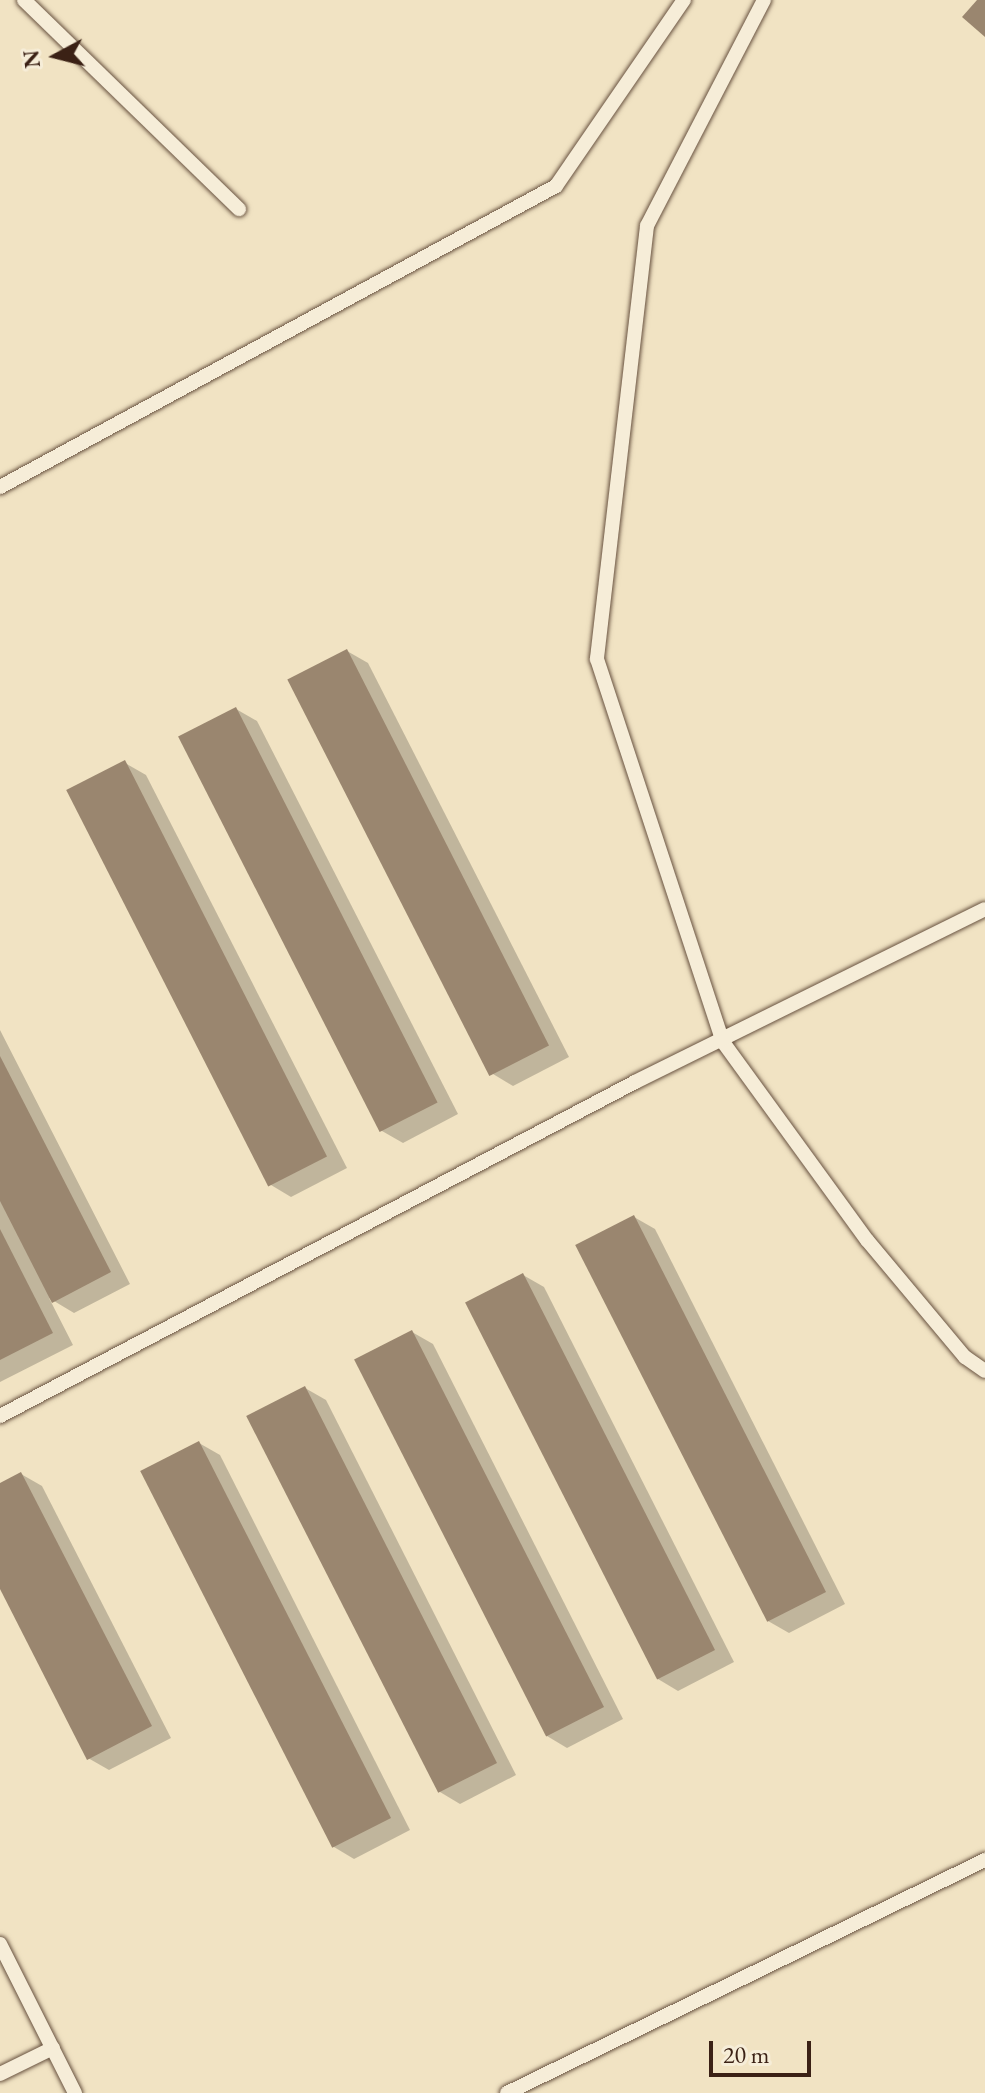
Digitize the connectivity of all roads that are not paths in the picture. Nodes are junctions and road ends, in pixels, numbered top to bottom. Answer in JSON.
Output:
{"nodes":[{"id":1,"x":24,"y":0,"type":"edge"},
{"id":2,"x":684,"y":0,"type":"edge"},
{"id":3,"x":764,"y":0,"type":"edge"},
{"id":4,"x":239,"y":209,"type":"dead end"},
{"id":5,"x":0,"y":487,"type":"edge"},
{"id":6,"x":985,"y":909,"type":"edge"},
{"id":7,"x":723,"y":1042,"type":"junction"},
{"id":8,"x":985,"y":1371,"type":"edge"},
{"id":9,"x":0,"y":1416,"type":"edge"},
{"id":10,"x":985,"y":1860,"type":"edge"},
{"id":11,"x":0,"y":1944,"type":"edge"},
{"id":12,"x":53,"y":2048,"type":"junction"},
{"id":13,"x":0,"y":2074,"type":"edge"},
{"id":14,"x":75,"y":2093,"type":"edge"},
{"id":15,"x":507,"y":2093,"type":"edge"}],
"edges":[{"from":1,"to":4,"type":"lane"},
{"from":2,"to":5,"type":"lane"},
{"from":3,"to":7,"type":"lane"},
{"from":6,"to":7,"type":"lane"},
{"from":7,"to":8,"type":"lane"},
{"from":7,"to":9,"type":"lane"},
{"from":10,"to":15,"type":"lane"},
{"from":11,"to":12,"type":"lane"},
{"from":12,"to":13,"type":"lane"},
{"from":12,"to":14,"type":"lane"}]}
